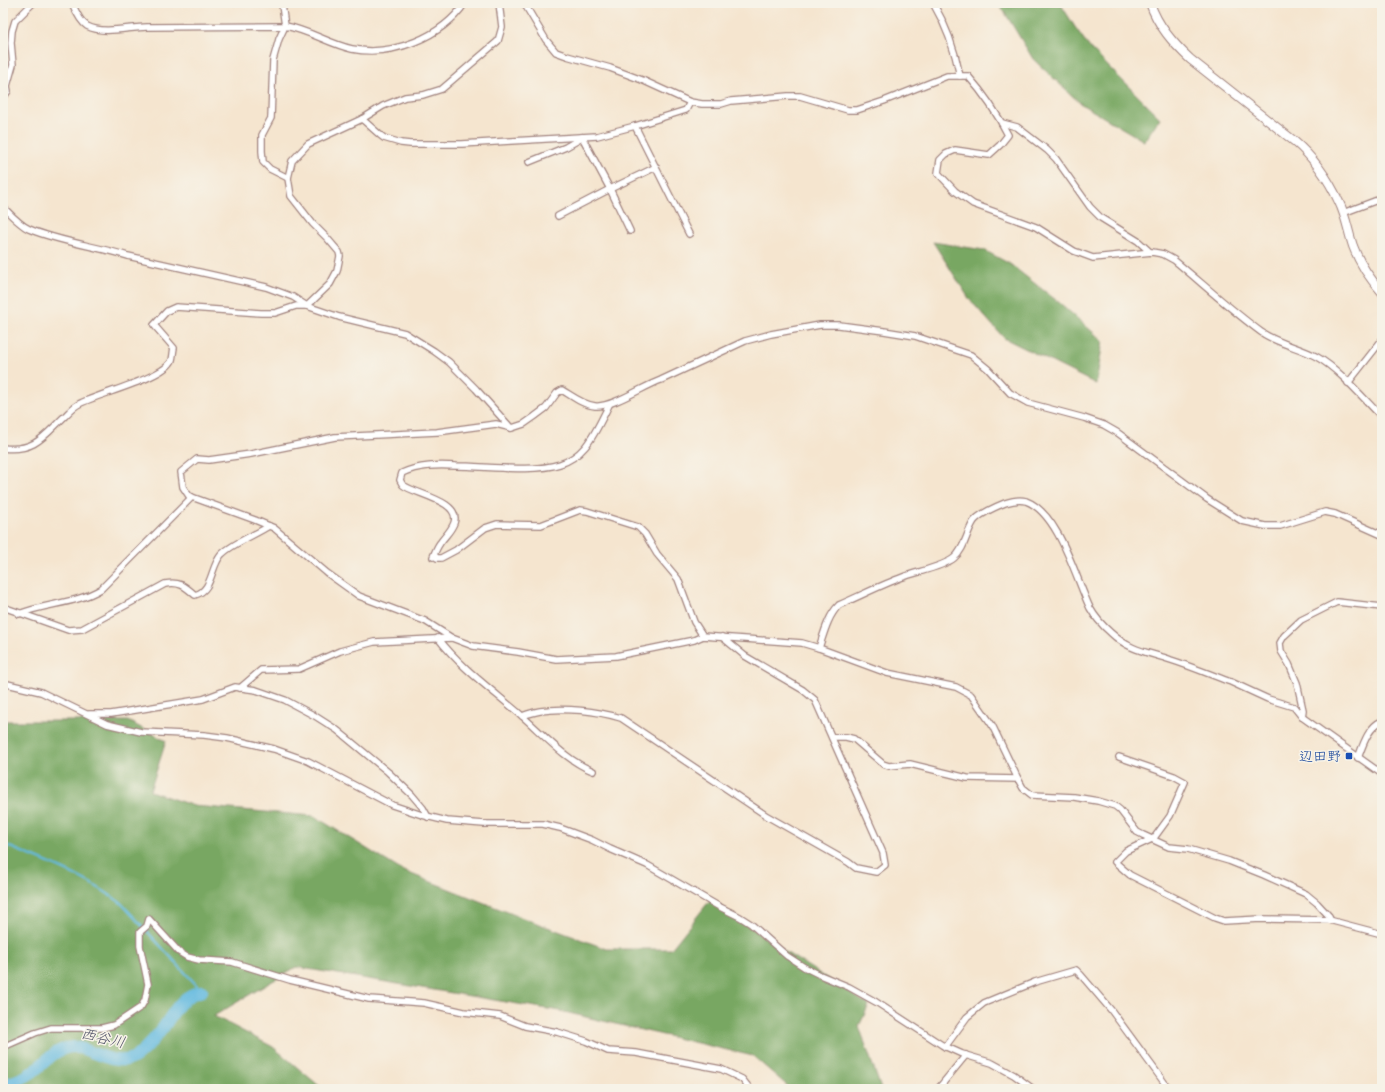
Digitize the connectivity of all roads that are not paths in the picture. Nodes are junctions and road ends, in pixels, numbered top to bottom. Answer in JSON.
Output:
{"nodes":[{"id":1,"x":33,"y":3,"type":"edge"},
{"id":2,"x":72,"y":3,"type":"edge"},
{"id":3,"x":280,"y":3,"type":"edge"},
{"id":4,"x":465,"y":3,"type":"edge"},
{"id":5,"x":499,"y":3,"type":"edge"},
{"id":6,"x":524,"y":3,"type":"edge"},
{"id":7,"x":933,"y":3,"type":"edge"},
{"id":8,"x":1150,"y":3,"type":"edge"},
{"id":9,"x":285,"y":26,"type":"junction"},
{"id":10,"x":3,"y":74,"type":"edge"},
{"id":11,"x":960,"y":76,"type":"junction"},
{"id":12,"x":7,"y":86,"type":"junction"},
{"id":13,"x":3,"y":98,"type":"edge"},
{"id":14,"x":690,"y":102,"type":"junction"},
{"id":15,"x":362,"y":119,"type":"junction"},
{"id":16,"x":1002,"y":123,"type":"junction"},
{"id":17,"x":635,"y":126,"type":"junction"},
{"id":18,"x":582,"y":137,"type":"junction"},
{"id":19,"x":529,"y":162,"type":"dead end"},
{"id":20,"x":656,"y":167,"type":"junction"},
{"id":21,"x":288,"y":178,"type":"junction"},
{"id":22,"x":610,"y":189,"type":"junction"},
{"id":23,"x":1381,"y":200,"type":"edge"},
{"id":24,"x":3,"y":207,"type":"edge"},
{"id":25,"x":1343,"y":213,"type":"junction"},
{"id":26,"x":558,"y":216,"type":"dead end"},
{"id":27,"x":630,"y":231,"type":"dead end"},
{"id":28,"x":689,"y":234,"type":"dead end"},
{"id":29,"x":1150,"y":252,"type":"junction"},
{"id":30,"x":1382,"y":292,"type":"edge"},
{"id":31,"x":307,"y":306,"type":"junction"},
{"id":32,"x":1382,"y":340,"type":"edge"},
{"id":33,"x":1348,"y":383,"type":"junction"},
{"id":34,"x":609,"y":405,"type":"junction"},
{"id":35,"x":1382,"y":417,"type":"edge"},
{"id":36,"x":512,"y":428,"type":"junction"},
{"id":37,"x":3,"y":448,"type":"edge"},
{"id":38,"x":192,"y":497,"type":"junction"},
{"id":39,"x":269,"y":526,"type":"junction"},
{"id":40,"x":1382,"y":535,"type":"edge"},
{"id":41,"x":3,"y":607,"type":"edge"},
{"id":42,"x":1382,"y":607,"type":"edge"},
{"id":43,"x":19,"y":614,"type":"junction"},
{"id":44,"x":703,"y":636,"type":"junction"},
{"id":45,"x":721,"y":637,"type":"junction"},
{"id":46,"x":438,"y":638,"type":"junction"},
{"id":47,"x":452,"y":638,"type":"junction"},
{"id":48,"x":819,"y":648,"type":"junction"},
{"id":49,"x":3,"y":684,"type":"edge"},
{"id":50,"x":240,"y":688,"type":"junction"},
{"id":51,"x":86,"y":714,"type":"junction"},
{"id":52,"x":522,"y":716,"type":"junction"},
{"id":53,"x":1302,"y":717,"type":"junction"},
{"id":54,"x":1382,"y":721,"type":"edge"},
{"id":55,"x":832,"y":737,"type":"junction"},
{"id":56,"x":1119,"y":757,"type":"dead end"},
{"id":57,"x":1358,"y":758,"type":"junction"},
{"id":58,"x":593,"y":771,"type":"dead end"},
{"id":59,"x":1382,"y":774,"type":"edge"},
{"id":60,"x":1018,"y":779,"type":"junction"},
{"id":61,"x":428,"y":816,"type":"junction"},
{"id":62,"x":1151,"y":839,"type":"junction"},
{"id":63,"x":1330,"y":920,"type":"junction"},
{"id":64,"x":1382,"y":934,"type":"edge"},
{"id":65,"x":3,"y":1047,"type":"edge"},
{"id":66,"x":945,"y":1047,"type":"junction"},
{"id":67,"x":966,"y":1055,"type":"junction"},
{"id":68,"x":750,"y":1089,"type":"edge"},
{"id":69,"x":938,"y":1089,"type":"edge"},
{"id":70,"x":1033,"y":1089,"type":"edge"},
{"id":71,"x":1169,"y":1089,"type":"edge"}],
"edges":[{"from":1,"to":12,"type":"street"},
{"from":2,"to":9,"type":"street"},
{"from":3,"to":9,"type":"street"},
{"from":4,"to":9,"type":"street"},
{"from":5,"to":15,"type":"street"},
{"from":6,"to":14,"type":"street"},
{"from":7,"to":11,"type":"street"},
{"from":8,"to":25,"type":"street"},
{"from":9,"to":21,"type":"street"},
{"from":10,"to":12,"type":"street"},
{"from":11,"to":14,"type":"street"},
{"from":11,"to":16,"type":"street"},
{"from":12,"to":13,"type":"street"},
{"from":14,"to":17,"type":"street"},
{"from":15,"to":18,"type":"street"},
{"from":15,"to":21,"type":"street"},
{"from":16,"to":29,"type":"street"},
{"from":16,"to":29,"type":"street"},
{"from":17,"to":18,"type":"street"},
{"from":17,"to":20,"type":"street"},
{"from":18,"to":19,"type":"street"},
{"from":18,"to":22,"type":"street"},
{"from":20,"to":22,"type":"street"},
{"from":20,"to":28,"type":"street"},
{"from":21,"to":31,"type":"street"},
{"from":22,"to":26,"type":"street"},
{"from":22,"to":27,"type":"street"},
{"from":23,"to":25,"type":"street"},
{"from":24,"to":31,"type":"street"},
{"from":25,"to":30,"type":"street"},
{"from":29,"to":33,"type":"street"},
{"from":31,"to":36,"type":"street"},
{"from":31,"to":37,"type":"street"},
{"from":32,"to":33,"type":"street"},
{"from":33,"to":35,"type":"street"},
{"from":34,"to":36,"type":"street"},
{"from":34,"to":40,"type":"street"},
{"from":34,"to":44,"type":"street"},
{"from":36,"to":38,"type":"street"},
{"from":38,"to":39,"type":"street"},
{"from":38,"to":43,"type":"street"},
{"from":39,"to":43,"type":"street"},
{"from":39,"to":47,"type":"street"},
{"from":41,"to":43,"type":"street"},
{"from":42,"to":53,"type":"street"},
{"from":44,"to":45,"type":"street"},
{"from":44,"to":47,"type":"street"},
{"from":45,"to":48,"type":"street"},
{"from":45,"to":55,"type":"street"},
{"from":46,"to":47,"type":"street"},
{"from":46,"to":50,"type":"street"},
{"from":46,"to":52,"type":"street"},
{"from":48,"to":53,"type":"street"},
{"from":48,"to":60,"type":"street"},
{"from":49,"to":51,"type":"street"},
{"from":50,"to":51,"type":"street"},
{"from":50,"to":61,"type":"street"},
{"from":51,"to":61,"type":"street"},
{"from":52,"to":55,"type":"street"},
{"from":52,"to":58,"type":"street"},
{"from":53,"to":57,"type":"street"},
{"from":54,"to":57,"type":"street"},
{"from":55,"to":60,"type":"street"},
{"from":56,"to":62,"type":"street"},
{"from":57,"to":59,"type":"street"},
{"from":60,"to":62,"type":"street"},
{"from":61,"to":66,"type":"street"},
{"from":62,"to":63,"type":"street"},
{"from":62,"to":63,"type":"street"},
{"from":63,"to":64,"type":"street"},
{"from":65,"to":68,"type":"street"},
{"from":66,"to":67,"type":"street"},
{"from":66,"to":71,"type":"street"},
{"from":67,"to":69,"type":"street"},
{"from":67,"to":70,"type":"street"}]}
